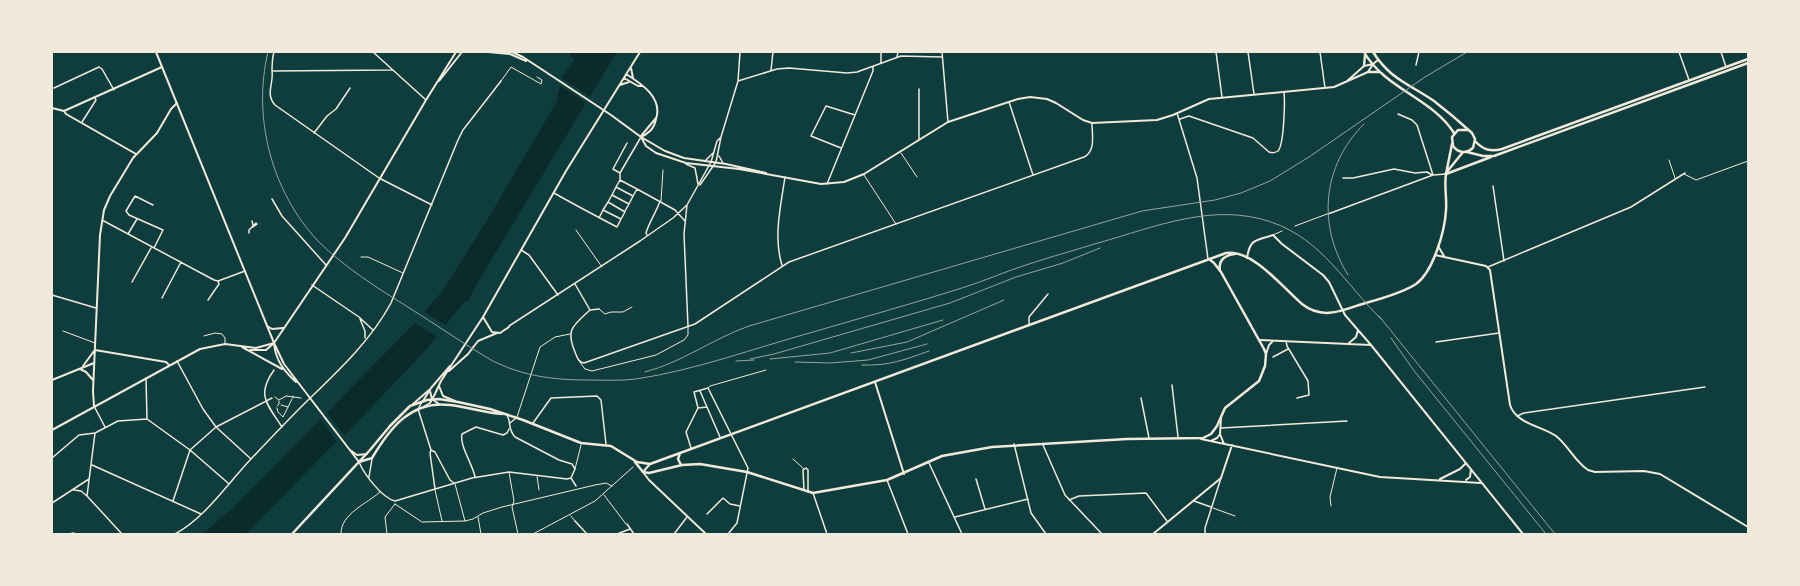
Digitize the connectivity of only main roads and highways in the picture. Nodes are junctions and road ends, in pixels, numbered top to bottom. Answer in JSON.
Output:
{"nodes":[{"id":1,"x":1373,"y":52,"type":"edge"},
{"id":2,"x":1364,"y":54,"type":"edge"},
{"id":3,"x":1748,"y":58,"type":"edge"},
{"id":4,"x":1748,"y":63,"type":"edge"},
{"id":5,"x":1364,"y":66,"type":"road end"},
{"id":6,"x":1368,"y":72,"type":"road end"},
{"id":7,"x":1380,"y":72,"type":"junction"},
{"id":8,"x":1468,"y":130,"type":"junction"},
{"id":9,"x":1454,"y":133,"type":"junction"},
{"id":10,"x":1475,"y":141,"type":"junction"},
{"id":11,"x":1452,"y":144,"type":"junction"},
{"id":12,"x":1465,"y":152,"type":"junction"},
{"id":13,"x":1494,"y":156,"type":"junction"},
{"id":14,"x":1446,"y":174,"type":"junction"},
{"id":15,"x":1236,"y":254,"type":"junction"},
{"id":16,"x":1208,"y":259,"type":"junction"},
{"id":17,"x":1221,"y":272,"type":"junction"},
{"id":18,"x":506,"y":415,"type":"junction"},
{"id":19,"x":682,"y":452,"type":"junction"},
{"id":20,"x":633,"y":460,"type":"junction"},
{"id":21,"x":359,"y":462,"type":"junction"},
{"id":22,"x":682,"y":465,"type":"junction"},
{"id":23,"x":292,"y":534,"type":"edge"}],
"edges":[{"from":1,"to":8,"type":"main road"},
{"from":2,"to":5,"type":"main road"},
{"from":2,"to":7,"type":"main road"},
{"from":3,"to":10,"type":"main road"},
{"from":4,"to":13,"type":"main road"},
{"from":6,"to":7,"type":"main road"},
{"from":7,"to":9,"type":"main road"},
{"from":8,"to":9,"type":"main road"},
{"from":8,"to":10,"type":"main road"},
{"from":9,"to":11,"type":"main road"},
{"from":10,"to":12,"type":"main road"},
{"from":11,"to":12,"type":"main road"},
{"from":11,"to":14,"type":"main road"},
{"from":12,"to":13,"type":"main road"},
{"from":12,"to":14,"type":"main road"},
{"from":13,"to":14,"type":"main road"},
{"from":14,"to":15,"type":"main road"},
{"from":15,"to":16,"type":"main road"},
{"from":15,"to":17,"type":"main road"},
{"from":16,"to":17,"type":"main road"},
{"from":16,"to":19,"type":"main road"},
{"from":17,"to":22,"type":"main road"},
{"from":18,"to":20,"type":"main road"},
{"from":18,"to":21,"type":"main road"},
{"from":18,"to":21,"type":"main road"},
{"from":19,"to":20,"type":"main road"},
{"from":19,"to":22,"type":"main road"},
{"from":20,"to":22,"type":"main road"},
{"from":21,"to":23,"type":"main road"}]}
